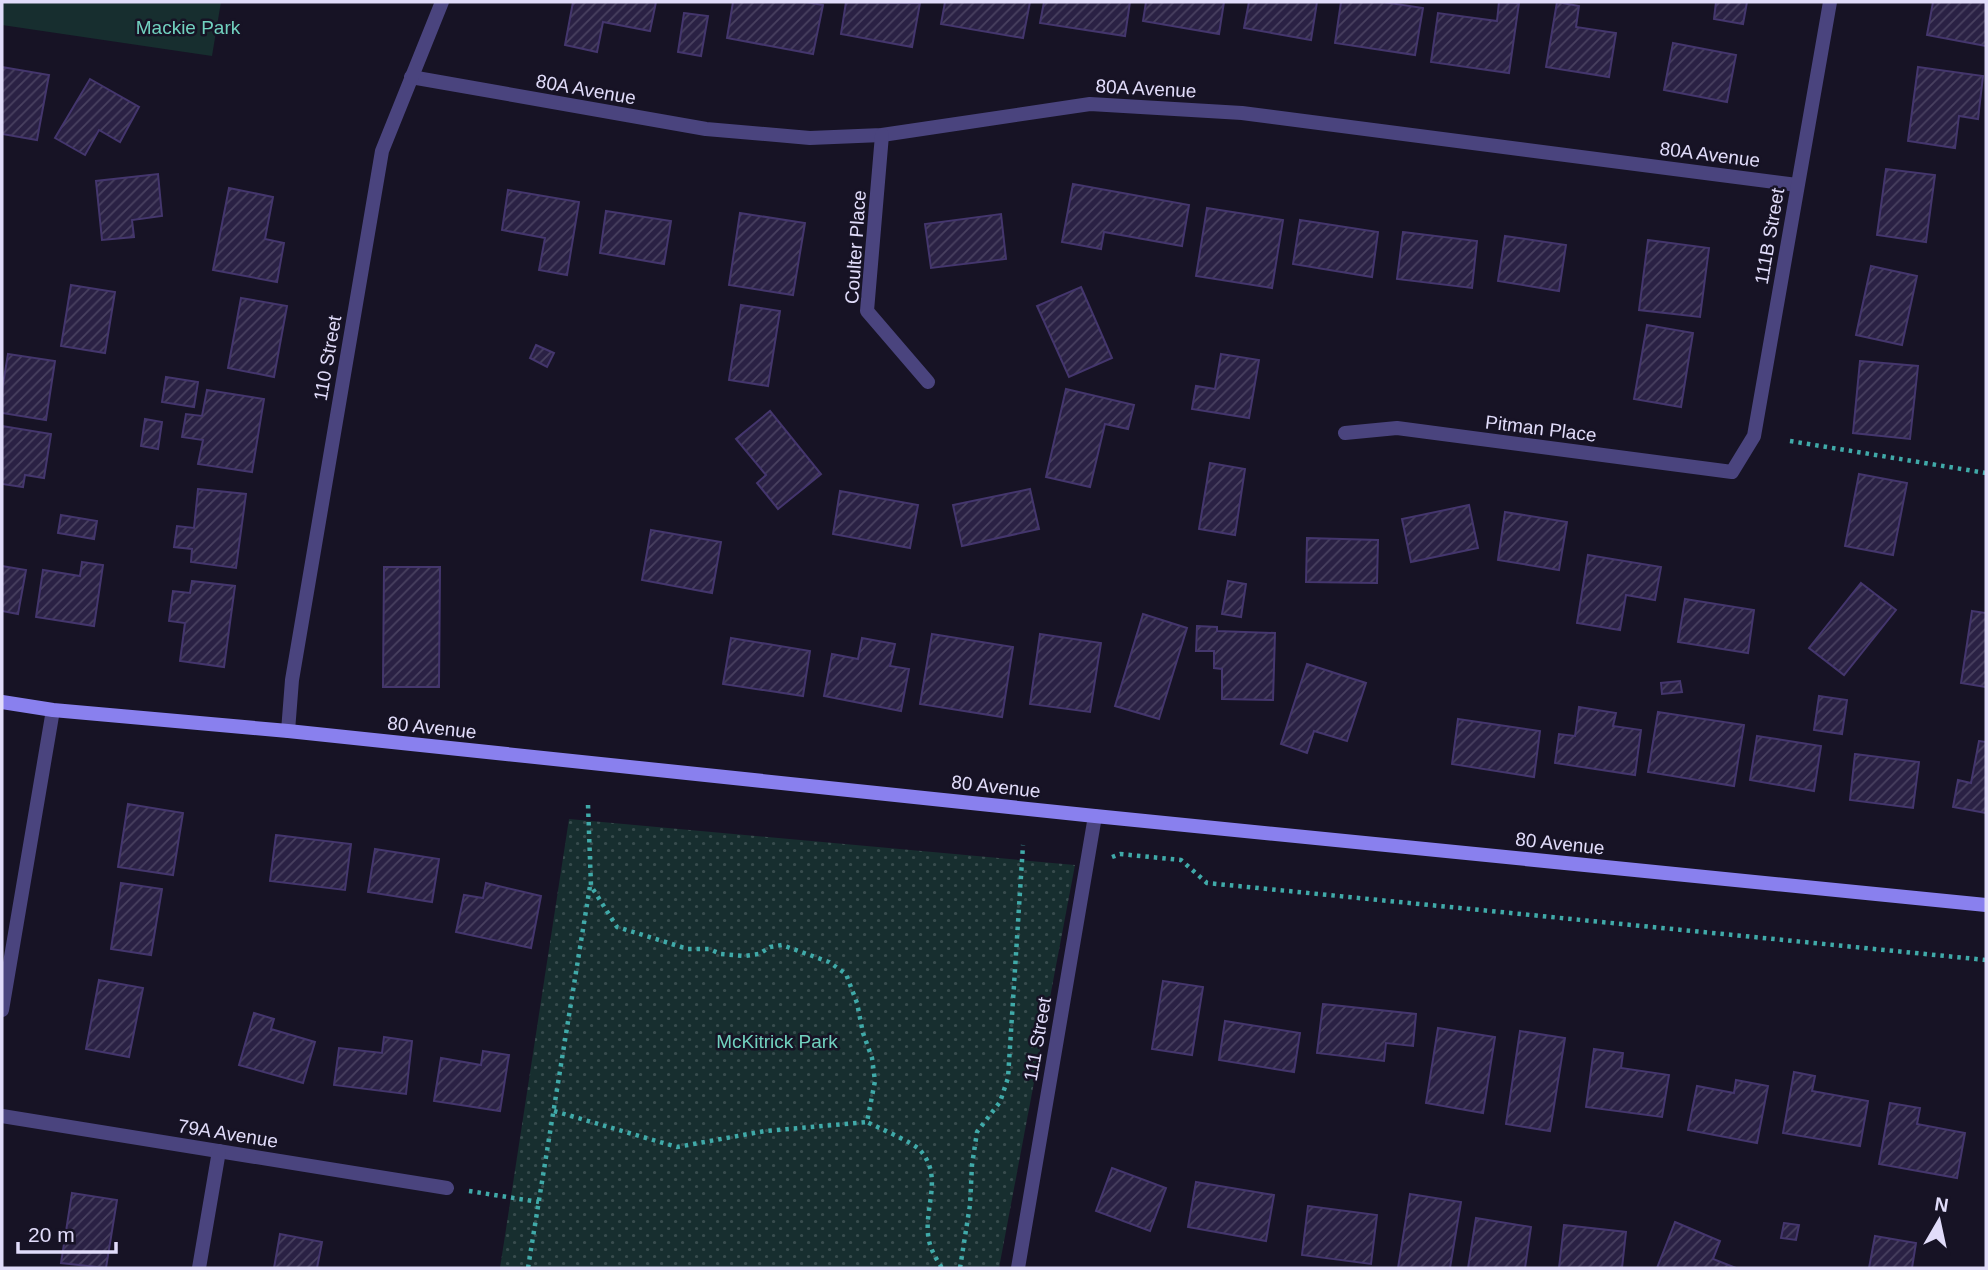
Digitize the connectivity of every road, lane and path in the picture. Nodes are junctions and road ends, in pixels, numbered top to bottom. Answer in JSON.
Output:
{"nodes":[{"id":1,"x":442,"y":2,"type":"edge"},
{"id":2,"x":1830,"y":2,"type":"edge"},
{"id":3,"x":411,"y":78,"type":"junction"},
{"id":4,"x":882,"y":135,"type":"junction"},
{"id":5,"x":1797,"y":185,"type":"junction"},
{"id":6,"x":928,"y":382,"type":"dead end"},
{"id":7,"x":1345,"y":433,"type":"dead end"},
{"id":8,"x":1790,"y":441,"type":"dead end"},
{"id":9,"x":1732,"y":472,"type":"joint"},
{"id":10,"x":1986,"y":473,"type":"edge"},
{"id":11,"x":2,"y":702,"type":"edge"},
{"id":12,"x":53,"y":710,"type":"junction"},
{"id":13,"x":288,"y":731,"type":"junction"},
{"id":14,"x":588,"y":805,"type":"dead end"},
{"id":15,"x":1095,"y":816,"type":"junction"},
{"id":16,"x":1023,"y":845,"type":"dead end"},
{"id":17,"x":1120,"y":854,"type":"dead end"},
{"id":18,"x":590,"y":886,"type":"junction"},
{"id":19,"x":1986,"y":905,"type":"edge"},
{"id":20,"x":1986,"y":960,"type":"edge"},
{"id":21,"x":2,"y":1010,"type":"edge"},
{"id":22,"x":554,"y":1111,"type":"junction"},
{"id":23,"x":2,"y":1116,"type":"edge"},
{"id":24,"x":867,"y":1122,"type":"junction"},
{"id":25,"x":219,"y":1151,"type":"junction"},
{"id":26,"x":447,"y":1188,"type":"joint"},
{"id":27,"x":539,"y":1202,"type":"junction"},
{"id":28,"x":199,"y":1268,"type":"edge"},
{"id":29,"x":528,"y":1268,"type":"edge"},
{"id":30,"x":942,"y":1268,"type":"edge"},
{"id":31,"x":960,"y":1268,"type":"edge"},
{"id":32,"x":1018,"y":1268,"type":"edge"}],
"edges":[{"from":1,"to":3,"type":"street","name":"110 Street"},
{"from":2,"to":5,"type":"street","name":"111B Street"},
{"from":3,"to":4,"type":"street","name":"80A Avenue"},
{"from":3,"to":13,"type":"street","name":"110 Street"},
{"from":4,"to":5,"type":"street","name":"80A Avenue"},
{"from":4,"to":6,"type":"street","name":"Coulter Place"},
{"from":5,"to":9,"type":"street","name":"111B Street"},
{"from":7,"to":9,"type":"street","name":"Pitman Place"},
{"from":8,"to":10,"type":"path"},
{"from":11,"to":12,"type":"street","name":"80 Avenue"},
{"from":12,"to":13,"type":"street","name":"80 Avenue"},
{"from":12,"to":21,"type":"street"},
{"from":13,"to":15,"type":"street","name":"80 Avenue"},
{"from":14,"to":18,"type":"path"},
{"from":15,"to":19,"type":"street","name":"80 Avenue"},
{"from":15,"to":32,"type":"street","name":"111 Street"},
{"from":16,"to":31,"type":"path"},
{"from":17,"to":20,"type":"path"},
{"from":18,"to":22,"type":"path"},
{"from":18,"to":24,"type":"path"},
{"from":22,"to":24,"type":"path"},
{"from":22,"to":27,"type":"path"},
{"from":23,"to":25,"type":"street","name":"79A Avenue"},
{"from":24,"to":30,"type":"path"},
{"from":25,"to":26,"type":"street","name":"79A Avenue"},
{"from":25,"to":28,"type":"street"},
{"from":26,"to":27,"type":"path"},
{"from":27,"to":29,"type":"path"}]}
